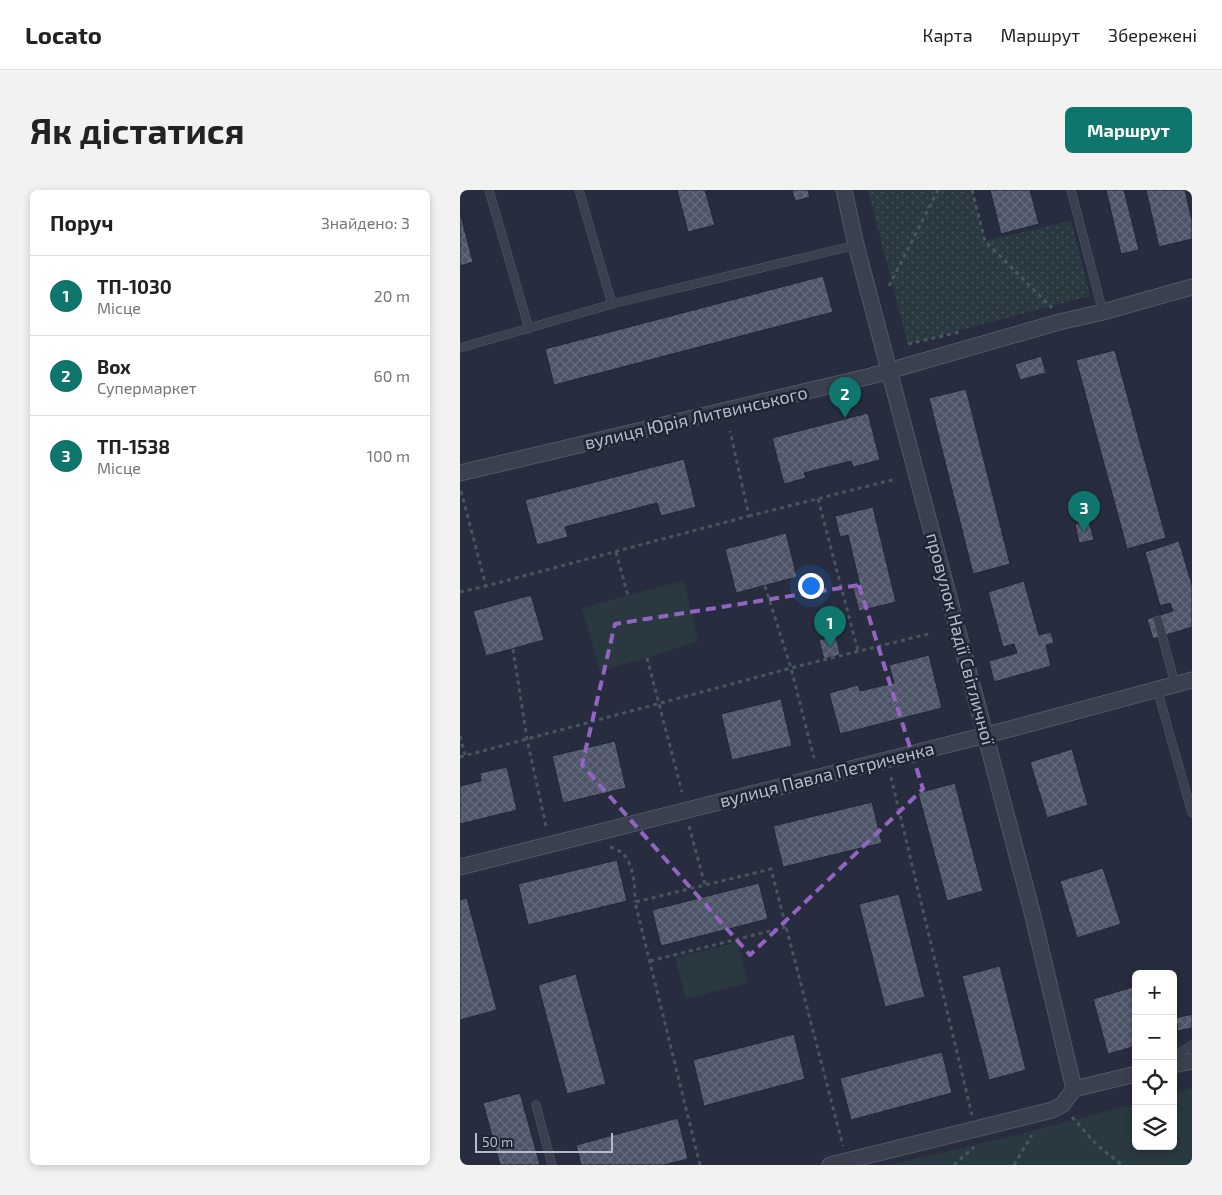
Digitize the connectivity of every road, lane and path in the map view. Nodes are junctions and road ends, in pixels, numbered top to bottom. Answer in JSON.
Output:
{"nodes":[{"id":1,"x":489,"y":190,"type":"edge"},
{"id":2,"x":579,"y":190,"type":"edge"},
{"id":3,"x":844,"y":190,"type":"edge"},
{"id":4,"x":938,"y":190,"type":"edge"},
{"id":5,"x":972,"y":190,"type":"edge"},
{"id":6,"x":1071,"y":190,"type":"edge"},
{"id":7,"x":856,"y":245,"type":"junction"},
{"id":8,"x":889,"y":286,"type":"dead end"},
{"id":9,"x":1192,"y":286,"type":"edge"},
{"id":10,"x":612,"y":304,"type":"junction"},
{"id":11,"x":1103,"y":312,"type":"junction"},
{"id":12,"x":1059,"y":322,"type":"junction"},
{"id":13,"x":529,"y":329,"type":"junction"},
{"id":14,"x":460,"y":348,"type":"edge"},
{"id":15,"x":890,"y":371,"type":"junction"},
{"id":16,"x":730,"y":432,"type":"dead end"},
{"id":17,"x":460,"y":473,"type":"edge"},
{"id":18,"x":896,"y":479,"type":"dead end"},
{"id":19,"x":461,"y":491,"type":"edge"},
{"id":20,"x":818,"y":499,"type":"junction"},
{"id":21,"x":749,"y":516,"type":"junction"},
{"id":22,"x":616,"y":552,"type":"junction"},
{"id":23,"x":486,"y":586,"type":"junction"},
{"id":24,"x":765,"y":586,"type":"dead end"},
{"id":25,"x":460,"y":592,"type":"edge"},
{"id":26,"x":628,"y":596,"type":"dead end"},
{"id":27,"x":1158,"y":620,"type":"dead end"},
{"id":28,"x":932,"y":633,"type":"dead end"},
{"id":29,"x":513,"y":649,"type":"dead end"},
{"id":30,"x":858,"y":652,"type":"junction"},
{"id":31,"x":646,"y":658,"type":"dead end"},
{"id":32,"x":791,"y":668,"type":"junction"},
{"id":33,"x":1192,"y":680,"type":"edge"},
{"id":34,"x":1175,"y":684,"type":"junction"},
{"id":35,"x":1157,"y":689,"type":"junction"},
{"id":36,"x":658,"y":704,"type":"junction"},
{"id":37,"x":985,"y":735,"type":"junction"},
{"id":38,"x":460,"y":736,"type":"edge"},
{"id":39,"x":527,"y":739,"type":"junction"},
{"id":40,"x":465,"y":756,"type":"junction"},
{"id":41,"x":460,"y":757,"type":"edge"},
{"id":42,"x":814,"y":758,"type":"dead end"},
{"id":43,"x":890,"y":777,"type":"dead end"},
{"id":44,"x":682,"y":792,"type":"dead end"},
{"id":45,"x":1192,"y":813,"type":"edge"},
{"id":46,"x":546,"y":826,"type":"dead end"},
{"id":47,"x":690,"y":826,"type":"dead end"},
{"id":48,"x":609,"y":846,"type":"dead end"},
{"id":49,"x":460,"y":867,"type":"edge"},
{"id":50,"x":705,"y":885,"type":"junction"},
{"id":51,"x":635,"y":902,"type":"junction"},
{"id":52,"x":786,"y":927,"type":"junction"},
{"id":53,"x":650,"y":961,"type":"junction"},
{"id":54,"x":1192,"y":1045,"type":"edge"},
{"id":55,"x":1177,"y":1054,"type":"edge"},
{"id":56,"x":1192,"y":1061,"type":"edge"},
{"id":57,"x":1177,"y":1064,"type":"edge"},
{"id":58,"x":1132,"y":1075,"type":"edge"},
{"id":59,"x":1074,"y":1089,"type":"junction"},
{"id":60,"x":1062,"y":1104,"type":"junction"},
{"id":61,"x":536,"y":1105,"type":"dead end"},
{"id":62,"x":974,"y":1120,"type":"dead end"},
{"id":63,"x":1032,"y":1135,"type":"dead end"},
{"id":64,"x":844,"y":1153,"type":"dead end"},
{"id":65,"x":1017,"y":1158,"type":"junction"},
{"id":66,"x":552,"y":1165,"type":"edge"},
{"id":67,"x":700,"y":1165,"type":"edge"},
{"id":68,"x":830,"y":1165,"type":"edge"},
{"id":69,"x":1014,"y":1165,"type":"edge"},
{"id":70,"x":1021,"y":1165,"type":"edge"},
{"id":71,"x":1122,"y":1165,"type":"edge"}],
"edges":[{"from":1,"to":13,"type":"lane"},
{"from":2,"to":10,"type":"lane"},
{"from":3,"to":7,"type":"street","name":"провулок Надії Світличної"},
{"from":4,"to":8,"type":"path"},
{"from":5,"to":12,"type":"path"},
{"from":6,"to":11,"type":"lane"},
{"from":7,"to":10,"type":"lane"},
{"from":7,"to":15,"type":"street","name":"провулок Надії Світличної"},
{"from":9,"to":11,"type":"street","name":"вулиця Юрія Литвинського"},
{"from":10,"to":13,"type":"lane"},
{"from":11,"to":12,"type":"street","name":"вулиця Юрія Литвинського"},
{"from":12,"to":15,"type":"street","name":"вулиця Юрія Литвинського"},
{"from":13,"to":14,"type":"lane"},
{"from":15,"to":17,"type":"street","name":"вулиця Юрія Литвинського"},
{"from":15,"to":37,"type":"street","name":"провулок Надії Світличної"},
{"from":16,"to":21,"type":"path"},
{"from":18,"to":20,"type":"path"},
{"from":19,"to":23,"type":"path"},
{"from":20,"to":21,"type":"path"},
{"from":20,"to":30,"type":"path"},
{"from":21,"to":22,"type":"path"},
{"from":22,"to":23,"type":"path"},
{"from":22,"to":26,"type":"path"},
{"from":23,"to":25,"type":"path"},
{"from":24,"to":32,"type":"path"},
{"from":27,"to":34,"type":"lane"},
{"from":28,"to":30,"type":"path"},
{"from":29,"to":39,"type":"path"},
{"from":30,"to":32,"type":"path"},
{"from":31,"to":36,"type":"path"},
{"from":32,"to":36,"type":"path"},
{"from":32,"to":42,"type":"path"},
{"from":33,"to":34,"type":"street","name":"вулиця Павла Петриченка"},
{"from":34,"to":35,"type":"street","name":"вулиця Павла Петриченка"},
{"from":35,"to":37,"type":"street","name":"вулиця Павла Петриченка"},
{"from":35,"to":45,"type":"lane"},
{"from":36,"to":39,"type":"path"},
{"from":36,"to":44,"type":"path"},
{"from":37,"to":49,"type":"street","name":"вулиця Павла Петриченка"},
{"from":37,"to":59,"type":"street","name":"провулок Надії Світличної"},
{"from":38,"to":40,"type":"path"},
{"from":39,"to":40,"type":"path"},
{"from":39,"to":46,"type":"path"},
{"from":40,"to":41,"type":"path"},
{"from":43,"to":62,"type":"path"},
{"from":47,"to":50,"type":"path"},
{"from":48,"to":51,"type":"path"},
{"from":50,"to":51,"type":"path"},
{"from":50,"to":52,"type":"path"},
{"from":51,"to":53,"type":"path"},
{"from":52,"to":53,"type":"path"},
{"from":52,"to":64,"type":"path"},
{"from":53,"to":67,"type":"path"},
{"from":54,"to":55,"type":"lane"},
{"from":56,"to":57,"type":"street"},
{"from":58,"to":59,"type":"street"},
{"from":59,"to":60,"type":"street"},
{"from":60,"to":68,"type":"street"},
{"from":60,"to":71,"type":"path"},
{"from":61,"to":66,"type":"lane"},
{"from":63,"to":65,"type":"path"},
{"from":65,"to":69,"type":"path"},
{"from":65,"to":70,"type":"path"}]}
